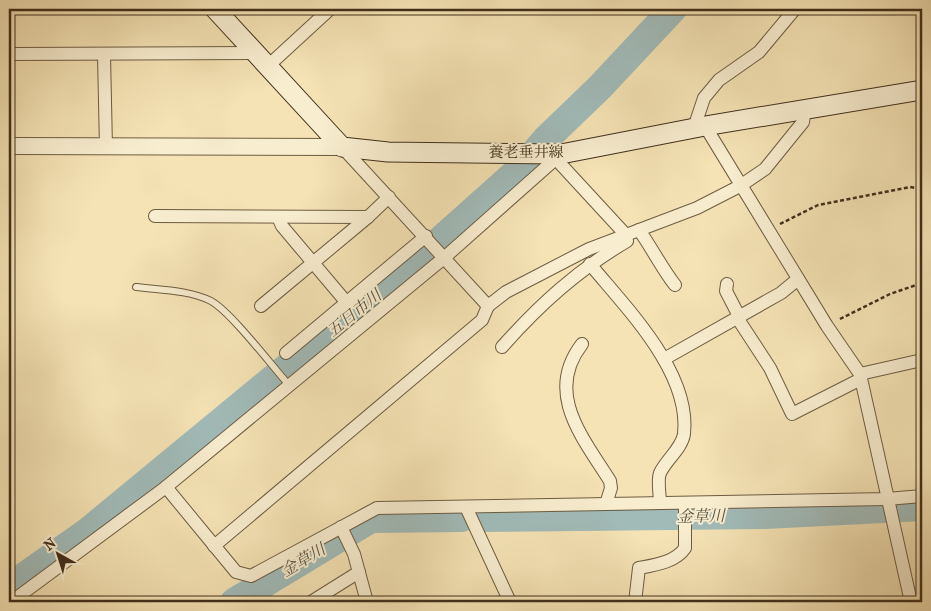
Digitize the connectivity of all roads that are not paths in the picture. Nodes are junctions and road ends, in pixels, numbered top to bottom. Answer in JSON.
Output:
{"nodes":[{"id":1,"x":214,"y":9,"type":"edge"},
{"id":2,"x":330,"y":9,"type":"edge"},
{"id":3,"x":795,"y":9,"type":"edge"},
{"id":4,"x":9,"y":54,"type":"edge"},
{"id":5,"x":104,"y":55,"type":"junction"},
{"id":6,"x":262,"y":60,"type":"junction"},
{"id":7,"x":922,"y":90,"type":"edge"},
{"id":8,"x":805,"y":109,"type":"junction"},
{"id":9,"x":699,"y":127,"type":"junction"},
{"id":10,"x":9,"y":146,"type":"edge"},
{"id":11,"x":342,"y":147,"type":"junction"},
{"id":12,"x":106,"y":148,"type":"junction"},
{"id":13,"x":552,"y":155,"type":"junction"},
{"id":14,"x":740,"y":186,"type":"junction"},
{"id":15,"x":389,"y":197,"type":"junction"},
{"id":16,"x":155,"y":216,"type":"dead end"},
{"id":17,"x":278,"y":217,"type":"junction"},
{"id":18,"x":368,"y":217,"type":"junction"},
{"id":19,"x":639,"y":230,"type":"junction"},
{"id":20,"x":626,"y":235,"type":"junction"},
{"id":21,"x":426,"y":236,"type":"junction"},
{"id":22,"x":445,"y":257,"type":"junction"},
{"id":23,"x":313,"y":263,"type":"junction"},
{"id":24,"x":590,"y":264,"type":"junction"},
{"id":25,"x":798,"y":279,"type":"junction"},
{"id":26,"x":726,"y":284,"type":"dead end"},
{"id":27,"x":675,"y":285,"type":"dead end"},
{"id":28,"x":136,"y":287,"type":"dead end"},
{"id":29,"x":347,"y":304,"type":"junction"},
{"id":30,"x":262,"y":306,"type":"dead end"},
{"id":31,"x":488,"y":306,"type":"junction"},
{"id":32,"x":739,"y":318,"type":"junction"},
{"id":33,"x":582,"y":344,"type":"dead end"},
{"id":34,"x":502,"y":347,"type":"dead end"},
{"id":35,"x":286,"y":354,"type":"dead end"},
{"id":36,"x":664,"y":359,"type":"junction"},
{"id":37,"x":922,"y":360,"type":"edge"},
{"id":38,"x":860,"y":377,"type":"junction"},
{"id":39,"x":289,"y":385,"type":"junction"},
{"id":40,"x":166,"y":487,"type":"junction"},
{"id":41,"x":922,"y":496,"type":"edge"},
{"id":42,"x":887,"y":499,"type":"junction"},
{"id":43,"x":660,"y":503,"type":"junction"},
{"id":44,"x":606,"y":504,"type":"junction"},
{"id":45,"x":466,"y":507,"type":"junction"},
{"id":46,"x":685,"y":511,"type":"junction"},
{"id":47,"x":344,"y":534,"type":"junction"},
{"id":48,"x":214,"y":546,"type":"junction"},
{"id":49,"x":359,"y":572,"type":"junction"},
{"id":50,"x":11,"y":602,"type":"edge"},
{"id":51,"x":311,"y":602,"type":"edge"},
{"id":52,"x":367,"y":602,"type":"edge"},
{"id":53,"x":510,"y":602,"type":"edge"},
{"id":54,"x":635,"y":602,"type":"edge"},
{"id":55,"x":911,"y":602,"type":"edge"}],
"edges":[{"from":1,"to":6,"type":"main road"},
{"from":2,"to":6,"type":"street"},
{"from":3,"to":9,"type":"street"},
{"from":4,"to":5,"type":"street"},
{"from":5,"to":6,"type":"street"},
{"from":5,"to":12,"type":"street"},
{"from":6,"to":11,"type":"main road"},
{"from":7,"to":8,"type":"main road","name":"養老垂井線"},
{"from":8,"to":9,"type":"main road","name":"養老垂井線"},
{"from":8,"to":14,"type":"street"},
{"from":9,"to":13,"type":"main road","name":"養老垂井線"},
{"from":9,"to":14,"type":"street"},
{"from":10,"to":12,"type":"street"},
{"from":11,"to":12,"type":"street"},
{"from":11,"to":13,"type":"main road","name":"養老垂井線"},
{"from":11,"to":15,"type":"street"},
{"from":13,"to":20,"type":"street"},
{"from":13,"to":22,"type":"street"},
{"from":14,"to":19,"type":"street"},
{"from":14,"to":25,"type":"street"},
{"from":15,"to":18,"type":"street"},
{"from":15,"to":21,"type":"street"},
{"from":16,"to":17,"type":"street"},
{"from":17,"to":18,"type":"street"},
{"from":17,"to":23,"type":"street"},
{"from":18,"to":23,"type":"street"},
{"from":19,"to":20,"type":"street"},
{"from":19,"to":27,"type":"street"},
{"from":20,"to":24,"type":"street"},
{"from":20,"to":31,"type":"street"},
{"from":21,"to":22,"type":"street"},
{"from":21,"to":29,"type":"street"},
{"from":22,"to":31,"type":"street"},
{"from":22,"to":39,"type":"street"},
{"from":23,"to":29,"type":"street"},
{"from":23,"to":30,"type":"street"},
{"from":24,"to":34,"type":"street"},
{"from":24,"to":36,"type":"street"},
{"from":25,"to":32,"type":"street"},
{"from":25,"to":38,"type":"street"},
{"from":26,"to":32,"type":"street"},
{"from":28,"to":39,"type":"lane"},
{"from":29,"to":35,"type":"street"},
{"from":31,"to":48,"type":"street"},
{"from":32,"to":36,"type":"street"},
{"from":32,"to":38,"type":"street"},
{"from":33,"to":44,"type":"street"},
{"from":36,"to":43,"type":"street"},
{"from":37,"to":38,"type":"street"},
{"from":38,"to":42,"type":"street"},
{"from":39,"to":40,"type":"street"},
{"from":40,"to":48,"type":"street"},
{"from":40,"to":50,"type":"street"},
{"from":41,"to":42,"type":"street"},
{"from":42,"to":46,"type":"street"},
{"from":42,"to":55,"type":"street"},
{"from":43,"to":44,"type":"street"},
{"from":43,"to":46,"type":"street"},
{"from":44,"to":45,"type":"street"},
{"from":45,"to":47,"type":"street"},
{"from":45,"to":53,"type":"street"},
{"from":46,"to":54,"type":"street"},
{"from":47,"to":48,"type":"street"},
{"from":47,"to":49,"type":"street"},
{"from":49,"to":51,"type":"street"},
{"from":49,"to":52,"type":"street"}]}
